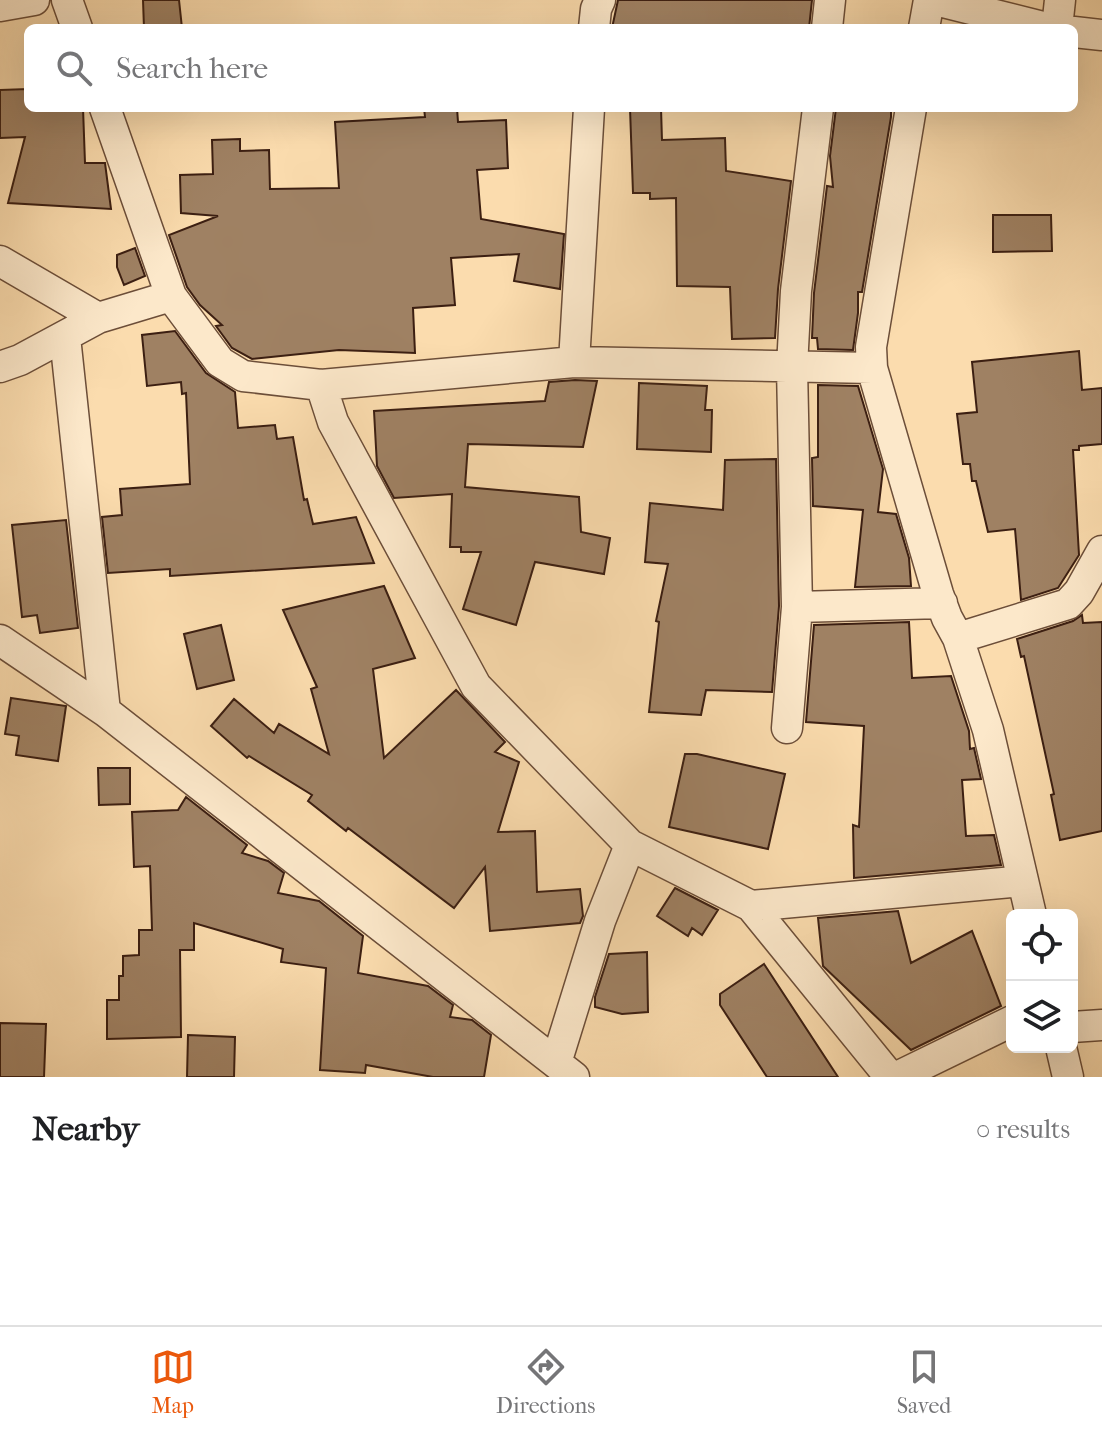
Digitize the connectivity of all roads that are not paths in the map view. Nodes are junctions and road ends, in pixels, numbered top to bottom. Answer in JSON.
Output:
{"nodes":[{"id":1,"x":34,"y":0,"type":"edge"},
{"id":2,"x":67,"y":0,"type":"edge"},
{"id":3,"x":600,"y":0,"type":"edge"},
{"id":4,"x":830,"y":0,"type":"edge"},
{"id":5,"x":932,"y":0,"type":"edge"},
{"id":6,"x":1060,"y":0,"type":"edge"},
{"id":7,"x":0,"y":6,"type":"edge"},
{"id":8,"x":76,"y":24,"type":"edge"},
{"id":9,"x":594,"y":24,"type":"edge"},
{"id":10,"x":827,"y":24,"type":"edge"},
{"id":11,"x":925,"y":24,"type":"edge"},
{"id":12,"x":1031,"y":24,"type":"edge"},
{"id":13,"x":1057,"y":24,"type":"edge"},
{"id":14,"x":1078,"y":32,"type":"edge"},
{"id":15,"x":1102,"y":35,"type":"edge"},
{"id":16,"x":106,"y":112,"type":"edge"},
{"id":17,"x":589,"y":112,"type":"edge"},
{"id":18,"x":818,"y":112,"type":"edge"},
{"id":19,"x":910,"y":112,"type":"edge"},
{"id":20,"x":0,"y":261,"type":"edge"},
{"id":21,"x":171,"y":296,"type":"junction"},
{"id":22,"x":98,"y":318,"type":"junction"},
{"id":23,"x":65,"y":337,"type":"junction"},
{"id":24,"x":574,"y":362,"type":"junction"},
{"id":25,"x":0,"y":367,"type":"edge"},
{"id":26,"x":792,"y":367,"type":"junction"},
{"id":27,"x":872,"y":368,"type":"junction"},
{"id":28,"x":321,"y":385,"type":"junction"},
{"id":29,"x":1102,"y":551,"type":"edge"},
{"id":30,"x":942,"y":603,"type":"junction"},
{"id":31,"x":797,"y":607,"type":"junction"},
{"id":32,"x":958,"y":638,"type":"junction"},
{"id":33,"x":0,"y":640,"type":"edge"},
{"id":34,"x":105,"y":711,"type":"junction"},
{"id":35,"x":787,"y":728,"type":"dead end"},
{"id":36,"x":630,"y":845,"type":"junction"},
{"id":37,"x":1023,"y":881,"type":"junction"},
{"id":38,"x":751,"y":906,"type":"junction"},
{"id":39,"x":1030,"y":909,"type":"edge"},
{"id":40,"x":1006,"y":1024,"type":"edge"},
{"id":41,"x":1102,"y":1025,"type":"edge"},
{"id":42,"x":1078,"y":1027,"type":"edge"},
{"id":43,"x":1062,"y":1053,"type":"edge"},
{"id":44,"x":565,"y":1070,"type":"edge"},
{"id":45,"x":890,"y":1077,"type":"edge"},
{"id":46,"x":897,"y":1077,"type":"edge"},
{"id":47,"x":1068,"y":1077,"type":"edge"}],
"edges":[{"from":1,"to":7,"type":"street"},
{"from":2,"to":8,"type":"street"},
{"from":3,"to":9,"type":"street"},
{"from":4,"to":10,"type":"street"},
{"from":5,"to":11,"type":"street"},
{"from":5,"to":12,"type":"street"},
{"from":6,"to":13,"type":"street"},
{"from":14,"to":15,"type":"street"},
{"from":16,"to":21,"type":"street"},
{"from":17,"to":24,"type":"street"},
{"from":18,"to":26,"type":"street"},
{"from":19,"to":27,"type":"street"},
{"from":20,"to":22,"type":"street"},
{"from":21,"to":22,"type":"street"},
{"from":21,"to":28,"type":"street"},
{"from":22,"to":23,"type":"street"},
{"from":23,"to":25,"type":"street"},
{"from":23,"to":34,"type":"street"},
{"from":24,"to":26,"type":"street"},
{"from":24,"to":28,"type":"street"},
{"from":26,"to":27,"type":"street"},
{"from":26,"to":31,"type":"street"},
{"from":27,"to":30,"type":"street"},
{"from":28,"to":36,"type":"street"},
{"from":29,"to":32,"type":"street"},
{"from":30,"to":31,"type":"street"},
{"from":30,"to":32,"type":"street"},
{"from":31,"to":35,"type":"street"},
{"from":32,"to":37,"type":"street"},
{"from":33,"to":34,"type":"street"},
{"from":34,"to":44,"type":"street"},
{"from":36,"to":38,"type":"street"},
{"from":36,"to":44,"type":"street"},
{"from":37,"to":38,"type":"street"},
{"from":37,"to":39,"type":"street"},
{"from":38,"to":45,"type":"street"},
{"from":40,"to":46,"type":"street"},
{"from":41,"to":42,"type":"street"},
{"from":43,"to":47,"type":"street"}]}
